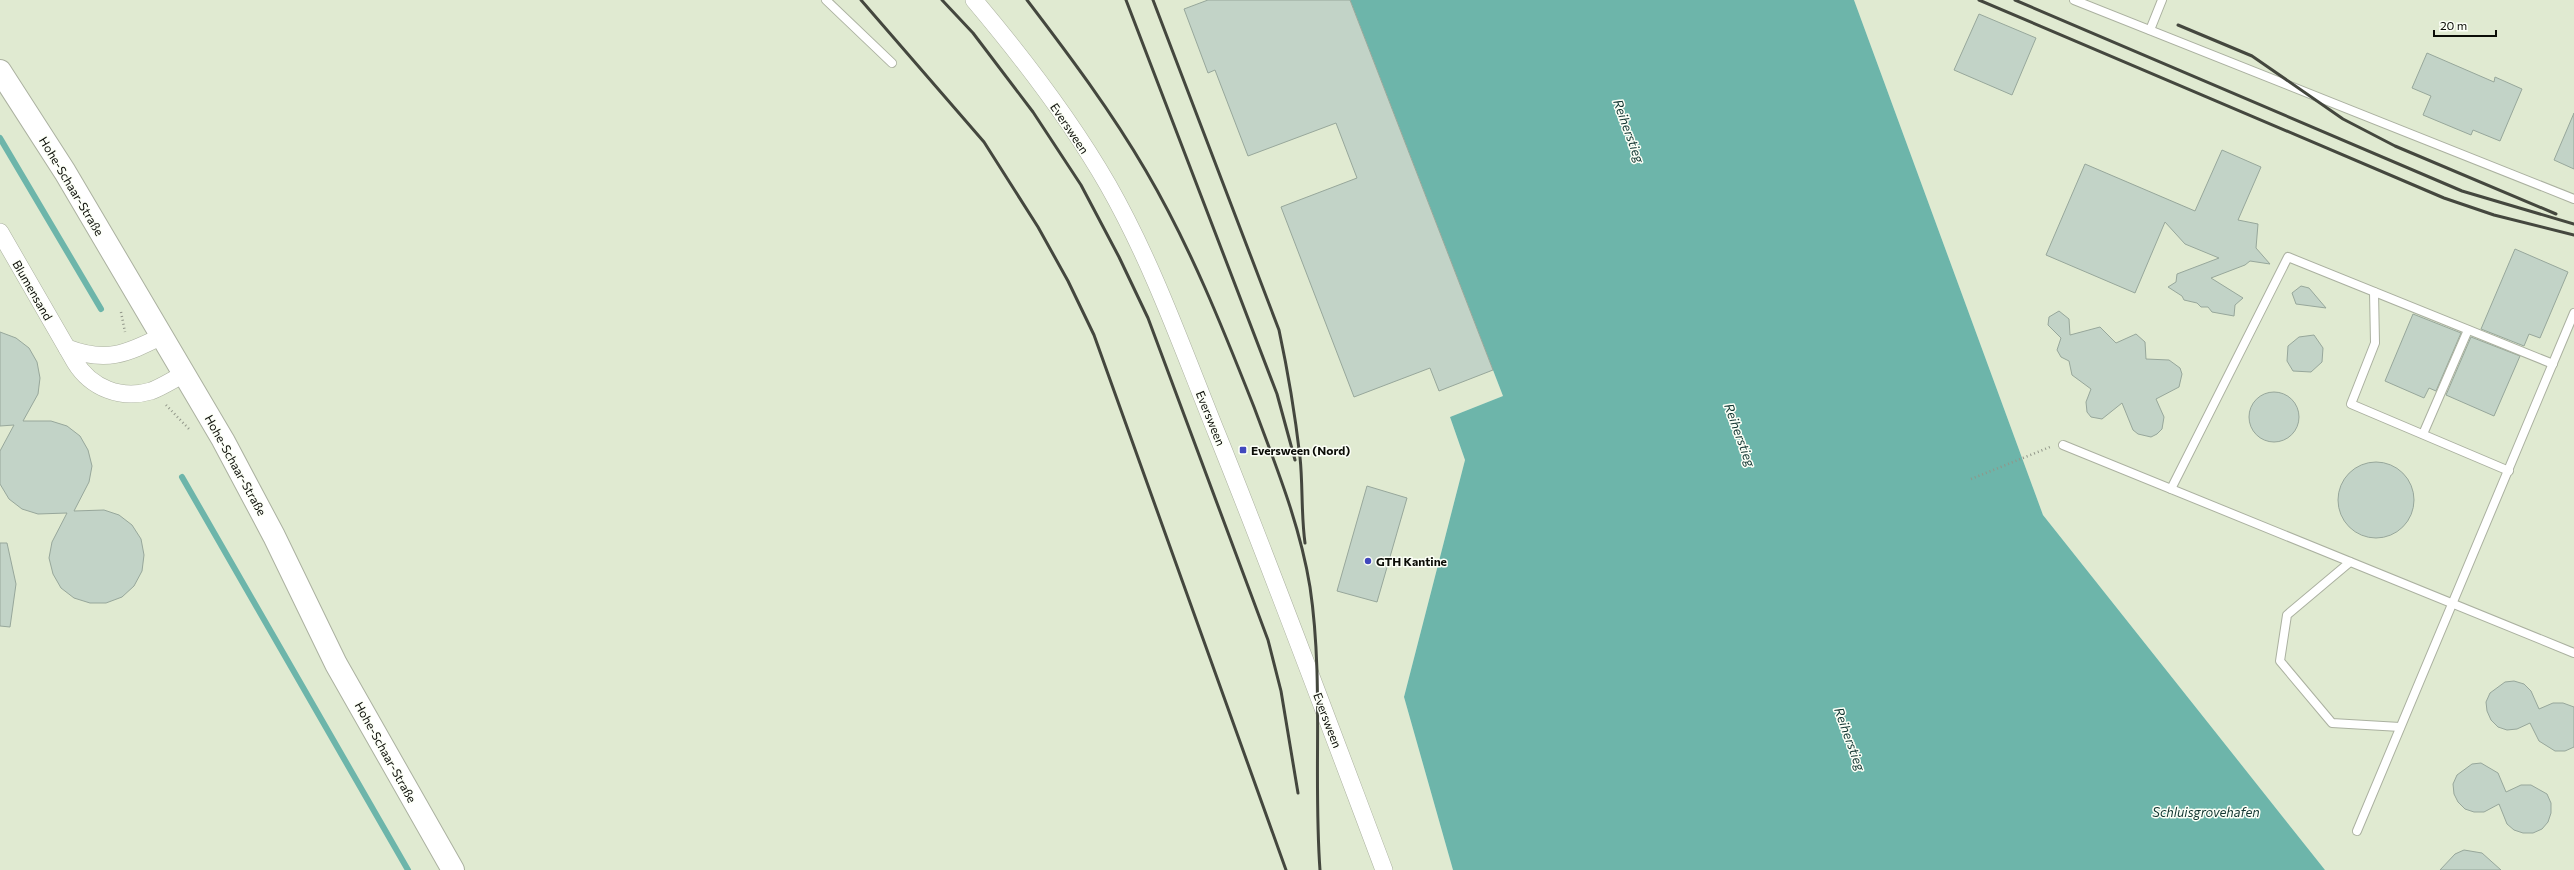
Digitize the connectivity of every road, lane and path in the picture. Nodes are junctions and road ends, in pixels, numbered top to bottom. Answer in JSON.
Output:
{"nodes":[{"id":1,"x":826,"y":0,"type":"edge"},
{"id":2,"x":974,"y":0,"type":"edge"},
{"id":3,"x":2074,"y":0,"type":"edge"},
{"id":4,"x":2162,"y":0,"type":"edge"},
{"id":5,"x":2150,"y":30,"type":"junction"},
{"id":6,"x":892,"y":63,"type":"dead end"},
{"id":7,"x":0,"y":71,"type":"edge"},
{"id":8,"x":2574,"y":199,"type":"edge"},
{"id":9,"x":0,"y":232,"type":"edge"},
{"id":10,"x":2374,"y":292,"type":"junction"},
{"id":11,"x":2574,"y":313,"type":"edge"},
{"id":12,"x":2468,"y":330,"type":"junction"},
{"id":13,"x":162,"y":336,"type":"junction"},
{"id":14,"x":66,"y":348,"type":"junction"},
{"id":15,"x":2553,"y":364,"type":"junction"},
{"id":16,"x":184,"y":374,"type":"junction"},
{"id":17,"x":2423,"y":434,"type":"junction"},
{"id":18,"x":2063,"y":445,"type":"dead end"},
{"id":19,"x":2044,"y":448,"type":"dead end"},
{"id":20,"x":2508,"y":471,"type":"junction"},
{"id":21,"x":1971,"y":479,"type":"dead end"},
{"id":22,"x":2171,"y":489,"type":"junction"},
{"id":23,"x":2350,"y":562,"type":"junction"},
{"id":24,"x":2453,"y":604,"type":"junction"},
{"id":25,"x":2574,"y":653,"type":"edge"},
{"id":26,"x":2400,"y":727,"type":"junction"},
{"id":27,"x":2357,"y":831,"type":"dead end"},
{"id":28,"x":453,"y":870,"type":"edge"},
{"id":29,"x":1384,"y":870,"type":"edge"}],
"edges":[{"from":1,"to":6,"type":"lane"},
{"from":2,"to":29,"type":"street","name":"Eversween"},
{"from":3,"to":5,"type":"lane"},
{"from":4,"to":5,"type":"lane"},
{"from":5,"to":8,"type":"lane"},
{"from":7,"to":13,"type":"main road","name":"Hohe-Schaar-Straße"},
{"from":9,"to":14,"type":"street","name":"Blumensand"},
{"from":10,"to":12,"type":"lane"},
{"from":10,"to":17,"type":"lane"},
{"from":10,"to":22,"type":"lane"},
{"from":11,"to":15,"type":"lane"},
{"from":12,"to":15,"type":"lane"},
{"from":12,"to":17,"type":"lane"},
{"from":13,"to":14,"type":"street"},
{"from":13,"to":16,"type":"main road","name":"Hohe-Schaar-Straße"},
{"from":14,"to":16,"type":"street","name":"Blumensand"},
{"from":15,"to":20,"type":"lane"},
{"from":16,"to":28,"type":"main road","name":"Hohe-Schaar-Straße"},
{"from":17,"to":20,"type":"lane"},
{"from":18,"to":22,"type":"lane"},
{"from":19,"to":21,"type":"path"},
{"from":20,"to":24,"type":"lane"},
{"from":22,"to":23,"type":"lane"},
{"from":23,"to":24,"type":"lane"},
{"from":23,"to":26,"type":"lane"},
{"from":24,"to":25,"type":"lane"},
{"from":24,"to":26,"type":"lane"},
{"from":26,"to":27,"type":"lane"}]}
